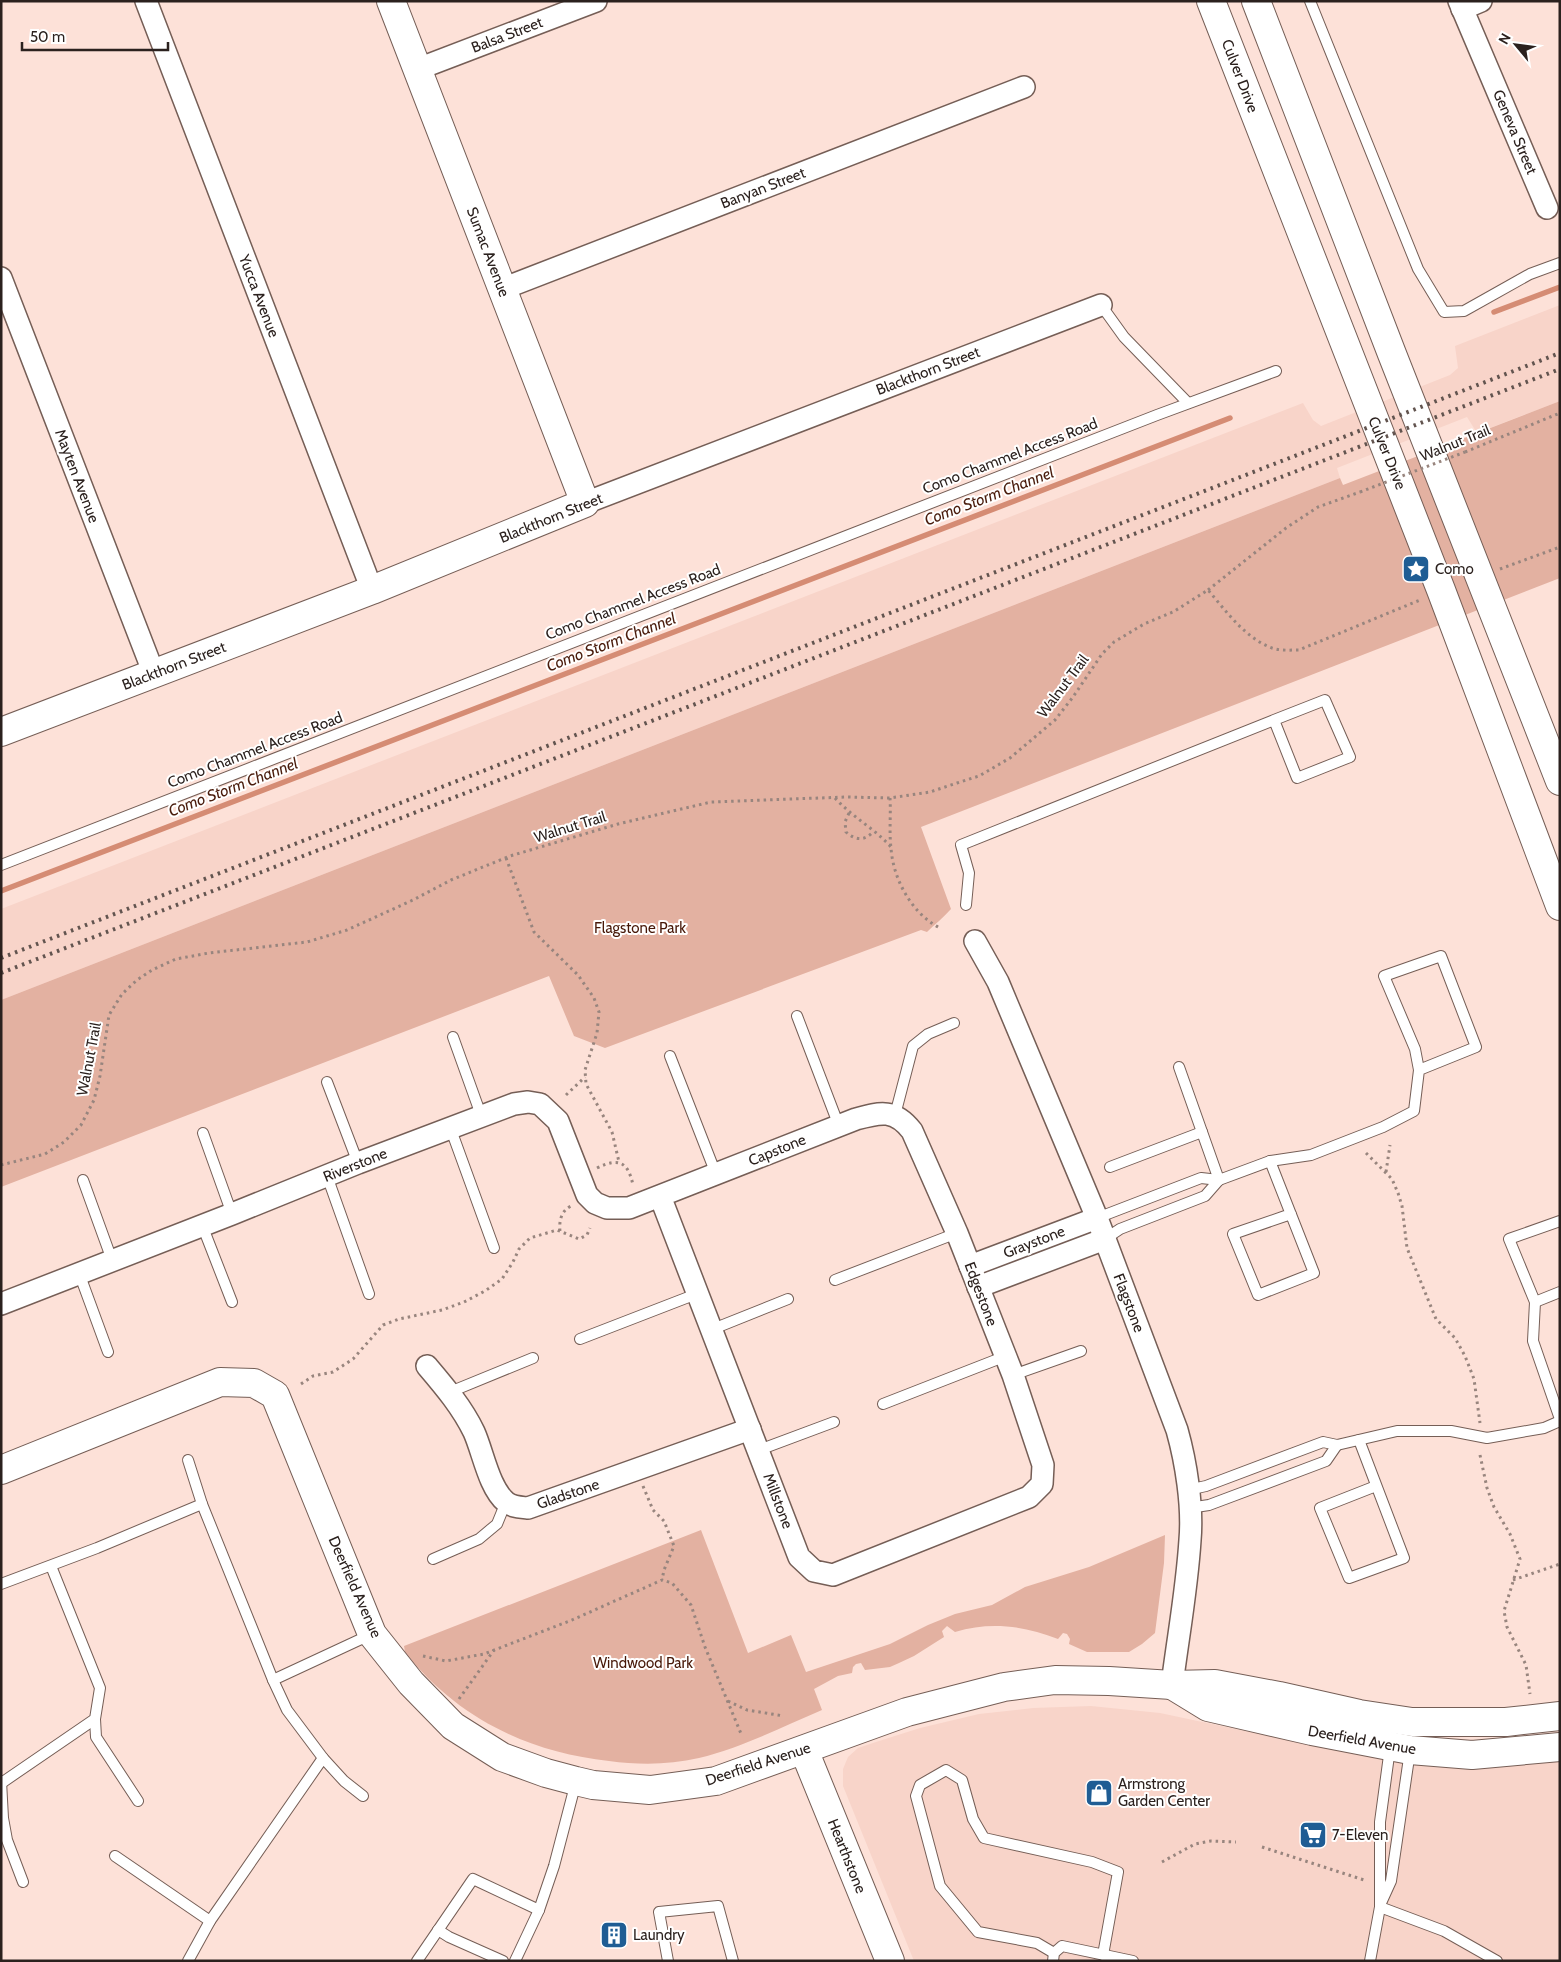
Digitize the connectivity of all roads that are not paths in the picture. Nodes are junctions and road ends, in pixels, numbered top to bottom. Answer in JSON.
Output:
{"nodes":[{"id":1,"x":146,"y":1,"type":"edge"},
{"id":2,"x":392,"y":1,"type":"edge"},
{"id":3,"x":596,"y":1,"type":"edge"},
{"id":4,"x":1211,"y":1,"type":"edge"},
{"id":5,"x":1256,"y":1,"type":"edge"},
{"id":6,"x":1310,"y":1,"type":"edge"},
{"id":7,"x":1468,"y":4,"type":"edge"},
{"id":8,"x":418,"y":69,"type":"junction"},
{"id":9,"x":1024,"y":87,"type":"dead end"},
{"id":10,"x":1547,"y":208,"type":"dead end"},
{"id":11,"x":1560,"y":264,"type":"edge"},
{"id":12,"x":1,"y":278,"type":"edge"},
{"id":13,"x":502,"y":289,"type":"junction"},
{"id":14,"x":1101,"y":305,"type":"joint"},
{"id":15,"x":1276,"y":370,"type":"dead end"},
{"id":16,"x":1188,"y":403,"type":"junction"},
{"id":17,"x":585,"y":503,"type":"junction"},
{"id":18,"x":372,"y":590,"type":"junction"},
{"id":19,"x":154,"y":674,"type":"junction"},
{"id":20,"x":1274,"y":720,"type":"junction"},
{"id":21,"x":1,"y":732,"type":"edge"},
{"id":22,"x":1560,"y":781,"type":"edge"},
{"id":23,"x":1,"y":865,"type":"edge"},
{"id":24,"x":966,"y":905,"type":"dead end"},
{"id":25,"x":1560,"y":906,"type":"edge"},
{"id":26,"x":975,"y":942,"type":"dead end"},
{"id":27,"x":797,"y":1016,"type":"dead end"},
{"id":28,"x":954,"y":1023,"type":"dead end"},
{"id":29,"x":453,"y":1037,"type":"dead end"},
{"id":30,"x":670,"y":1056,"type":"dead end"},
{"id":31,"x":1179,"y":1067,"type":"dead end"},
{"id":32,"x":1418,"y":1070,"type":"junction"},
{"id":33,"x":328,"y":1082,"type":"dead end"},
{"id":34,"x":481,"y":1115,"type":"junction"},
{"id":35,"x":895,"y":1115,"type":"junction"},
{"id":36,"x":839,"y":1126,"type":"junction"},
{"id":37,"x":450,"y":1127,"type":"junction"},
{"id":38,"x":1202,"y":1132,"type":"junction"},
{"id":39,"x":203,"y":1133,"type":"dead end"},
{"id":40,"x":1270,"y":1161,"type":"junction"},
{"id":41,"x":358,"y":1163,"type":"junction"},
{"id":42,"x":1110,"y":1167,"type":"dead end"},
{"id":43,"x":716,"y":1174,"type":"junction"},
{"id":44,"x":327,"y":1176,"type":"junction"},
{"id":45,"x":83,"y":1180,"type":"dead end"},
{"id":46,"x":1219,"y":1180,"type":"junction"},
{"id":47,"x":660,"y":1196,"type":"junction"},
{"id":48,"x":232,"y":1214,"type":"junction"},
{"id":49,"x":1291,"y":1214,"type":"junction"},
{"id":50,"x":1097,"y":1218,"type":"junction"},
{"id":51,"x":1560,"y":1221,"type":"edge"},
{"id":52,"x":202,"y":1226,"type":"junction"},
{"id":53,"x":957,"y":1233,"type":"junction"},
{"id":54,"x":1104,"y":1239,"type":"junction"},
{"id":55,"x":494,"y":1248,"type":"dead end"},
{"id":56,"x":112,"y":1260,"type":"junction"},
{"id":57,"x":970,"y":1266,"type":"junction"},
{"id":58,"x":79,"y":1273,"type":"junction"},
{"id":59,"x":835,"y":1280,"type":"dead end"},
{"id":60,"x":978,"y":1288,"type":"junction"},
{"id":61,"x":1560,"y":1292,"type":"edge"},
{"id":62,"x":699,"y":1293,"type":"junction"},
{"id":63,"x":369,"y":1294,"type":"dead end"},
{"id":64,"x":788,"y":1299,"type":"dead end"},
{"id":65,"x":232,"y":1302,"type":"dead end"},
{"id":66,"x":1535,"y":1302,"type":"junction"},
{"id":67,"x":1,"y":1304,"type":"edge"},
{"id":68,"x":713,"y":1329,"type":"junction"},
{"id":69,"x":580,"y":1339,"type":"dead end"},
{"id":70,"x":1081,"y":1350,"type":"dead end"},
{"id":71,"x":108,"y":1352,"type":"dead end"},
{"id":72,"x":533,"y":1358,"type":"dead end"},
{"id":73,"x":427,"y":1366,"type":"dead end"},
{"id":74,"x":1009,"y":1366,"type":"junction"},
{"id":75,"x":450,"y":1392,"type":"junction"},
{"id":76,"x":883,"y":1404,"type":"dead end"},
{"id":77,"x":1560,"y":1420,"type":"edge"},
{"id":78,"x":834,"y":1422,"type":"dead end"},
{"id":79,"x":750,"y":1429,"type":"junction"},
{"id":80,"x":1359,"y":1440,"type":"junction"},
{"id":81,"x":1337,"y":1445,"type":"junction"},
{"id":82,"x":759,"y":1450,"type":"junction"},
{"id":83,"x":188,"y":1460,"type":"dead end"},
{"id":84,"x":1,"y":1470,"type":"edge"},
{"id":85,"x":1042,"y":1484,"type":"joint"},
{"id":86,"x":1376,"y":1486,"type":"junction"},
{"id":87,"x":1189,"y":1499,"type":"junction"},
{"id":88,"x":506,"y":1502,"type":"junction"},
{"id":89,"x":202,"y":1504,"type":"junction"},
{"id":90,"x":433,"y":1559,"type":"dead end"},
{"id":91,"x":51,"y":1566,"type":"junction"},
{"id":92,"x":1,"y":1584,"type":"edge"},
{"id":93,"x":372,"y":1634,"type":"junction"},
{"id":94,"x":273,"y":1680,"type":"junction"},
{"id":95,"x":1172,"y":1685,"type":"junction"},
{"id":96,"x":1560,"y":1716,"type":"edge"},
{"id":97,"x":94,"y":1719,"type":"junction"},
{"id":98,"x":1402,"y":1734,"type":"junction"},
{"id":99,"x":1560,"y":1747,"type":"edge"},
{"id":100,"x":804,"y":1750,"type":"junction"},
{"id":101,"x":323,"y":1758,"type":"junction"},
{"id":102,"x":2,"y":1781,"type":"edge"},
{"id":103,"x":576,"y":1781,"type":"junction"},
{"id":104,"x":363,"y":1796,"type":"dead end"},
{"id":105,"x":138,"y":1801,"type":"dead end"},
{"id":106,"x":115,"y":1856,"type":"dead end"},
{"id":107,"x":23,"y":1882,"type":"dead end"},
{"id":108,"x":1380,"y":1907,"type":"junction"},
{"id":109,"x":539,"y":1910,"type":"junction"},
{"id":110,"x":210,"y":1921,"type":"junction"},
{"id":111,"x":438,"y":1930,"type":"junction"},
{"id":112,"x":1103,"y":1955,"type":"junction"},
{"id":113,"x":1053,"y":1957,"type":"edge"},
{"id":114,"x":188,"y":1961,"type":"edge"},
{"id":115,"x":417,"y":1961,"type":"edge"},
{"id":116,"x":503,"y":1961,"type":"edge"},
{"id":117,"x":515,"y":1961,"type":"edge"},
{"id":118,"x":668,"y":1961,"type":"edge"},
{"id":119,"x":733,"y":1961,"type":"edge"},
{"id":120,"x":890,"y":1961,"type":"edge"},
{"id":121,"x":1133,"y":1961,"type":"edge"},
{"id":122,"x":1370,"y":1961,"type":"edge"},
{"id":123,"x":1497,"y":1961,"type":"edge"}],
"edges":[{"from":1,"to":18,"type":"street","name":"Yucca Avenue"},
{"from":2,"to":8,"type":"street","name":"Sumac Avenue"},
{"from":3,"to":8,"type":"street","name":"Balsa Street"},
{"from":4,"to":25,"type":"street","name":"Culver Drive"},
{"from":5,"to":22,"type":"street"},
{"from":6,"to":11,"type":"lane"},
{"from":7,"to":10,"type":"street","name":"Geneva Street"},
{"from":8,"to":13,"type":"street","name":"Sumac Avenue"},
{"from":9,"to":13,"type":"street","name":"Banyan Street"},
{"from":12,"to":19,"type":"street","name":"Mayten Avenue"},
{"from":13,"to":17,"type":"street","name":"Sumac Avenue"},
{"from":14,"to":16,"type":"lane"},
{"from":14,"to":17,"type":"street","name":"Blackthorn Street"},
{"from":15,"to":16,"type":"lane","name":"Como Chammel Access Road"},
{"from":16,"to":23,"type":"lane","name":"Como Chammel Access Road"},
{"from":17,"to":18,"type":"street","name":"Blackthorn Street"},
{"from":18,"to":19,"type":"street","name":"Blackthorn Street"},
{"from":19,"to":21,"type":"street","name":"Blackthorn Street"},
{"from":20,"to":20,"type":"lane"},
{"from":20,"to":24,"type":"lane"},
{"from":26,"to":50,"type":"street","name":"Flagstone"},
{"from":27,"to":36,"type":"lane"},
{"from":28,"to":35,"type":"lane"},
{"from":29,"to":34,"type":"lane"},
{"from":30,"to":43,"type":"lane"},
{"from":31,"to":38,"type":"lane"},
{"from":32,"to":32,"type":"lane"},
{"from":32,"to":40,"type":"lane"},
{"from":33,"to":41,"type":"lane"},
{"from":34,"to":37,"type":"street","name":"Riverstone"},
{"from":34,"to":47,"type":"street","name":"Riverstone"},
{"from":35,"to":36,"type":"street","name":"Capstone"},
{"from":35,"to":53,"type":"street","name":"Edgestone"},
{"from":36,"to":43,"type":"street","name":"Capstone"},
{"from":37,"to":41,"type":"street","name":"Riverstone"},
{"from":37,"to":55,"type":"lane"},
{"from":38,"to":42,"type":"lane"},
{"from":38,"to":46,"type":"lane"},
{"from":39,"to":48,"type":"lane"},
{"from":40,"to":46,"type":"lane"},
{"from":40,"to":49,"type":"lane"},
{"from":41,"to":44,"type":"street","name":"Riverstone"},
{"from":43,"to":47,"type":"street","name":"Capstone"},
{"from":44,"to":48,"type":"street","name":"Riverstone"},
{"from":44,"to":63,"type":"lane"},
{"from":45,"to":56,"type":"lane"},
{"from":46,"to":50,"type":"lane"},
{"from":46,"to":54,"type":"lane"},
{"from":47,"to":62,"type":"street","name":"Millstone"},
{"from":48,"to":52,"type":"street","name":"Riverstone"},
{"from":49,"to":49,"type":"lane"},
{"from":50,"to":54,"type":"street","name":"Flagstone"},
{"from":50,"to":57,"type":"street","name":"Graystone"},
{"from":51,"to":66,"type":"lane"},
{"from":52,"to":56,"type":"street","name":"Riverstone"},
{"from":52,"to":65,"type":"lane"},
{"from":53,"to":57,"type":"street","name":"Edgestone"},
{"from":53,"to":59,"type":"lane"},
{"from":54,"to":60,"type":"street","name":"Graystone"},
{"from":54,"to":87,"type":"street","name":"Flagstone"},
{"from":56,"to":58,"type":"street","name":"Riverstone"},
{"from":57,"to":60,"type":"street","name":"Edgestone"},
{"from":58,"to":67,"type":"street","name":"Riverstone"},
{"from":58,"to":71,"type":"lane"},
{"from":60,"to":74,"type":"street","name":"Edgestone"},
{"from":61,"to":66,"type":"lane"},
{"from":62,"to":68,"type":"street","name":"Millstone"},
{"from":62,"to":69,"type":"lane"},
{"from":64,"to":68,"type":"lane"},
{"from":66,"to":77,"type":"lane"},
{"from":68,"to":79,"type":"street","name":"Millstone"},
{"from":70,"to":74,"type":"lane"},
{"from":72,"to":75,"type":"lane"},
{"from":73,"to":75,"type":"street"},
{"from":74,"to":76,"type":"lane"},
{"from":74,"to":85,"type":"street","name":"Edgestone"},
{"from":75,"to":88,"type":"street"},
{"from":77,"to":80,"type":"lane"},
{"from":78,"to":82,"type":"lane"},
{"from":79,"to":82,"type":"street","name":"Millstone"},
{"from":79,"to":88,"type":"street","name":"Gladstone"},
{"from":80,"to":81,"type":"lane"},
{"from":80,"to":86,"type":"lane"},
{"from":81,"to":87,"type":"lane"},
{"from":81,"to":87,"type":"lane"},
{"from":82,"to":85,"type":"street","name":"Millstone"},
{"from":83,"to":89,"type":"lane"},
{"from":84,"to":93,"type":"street","name":"Deerfield Avenue"},
{"from":86,"to":86,"type":"lane"},
{"from":87,"to":95,"type":"street","name":"Flagstone"},
{"from":88,"to":90,"type":"lane"},
{"from":89,"to":91,"type":"lane"},
{"from":89,"to":94,"type":"lane"},
{"from":91,"to":92,"type":"lane"},
{"from":91,"to":97,"type":"lane"},
{"from":93,"to":94,"type":"lane"},
{"from":93,"to":103,"type":"street","name":"Deerfield Avenue"},
{"from":94,"to":101,"type":"lane"},
{"from":95,"to":98,"type":"street","name":"Deerfield Avenue"},
{"from":95,"to":100,"type":"street","name":"Deerfield Avenue"},
{"from":96,"to":98,"type":"street","name":"Deerfield Avenue"},
{"from":97,"to":102,"type":"lane"},
{"from":97,"to":105,"type":"lane"},
{"from":98,"to":99,"type":"street","name":"Deerfield Avenue"},
{"from":98,"to":108,"type":"lane"},
{"from":98,"to":108,"type":"lane"},
{"from":100,"to":103,"type":"street","name":"Deerfield Avenue"},
{"from":100,"to":120,"type":"street","name":"Hearthstone"},
{"from":101,"to":104,"type":"lane"},
{"from":101,"to":110,"type":"lane"},
{"from":102,"to":107,"type":"lane"},
{"from":103,"to":109,"type":"lane"},
{"from":106,"to":110,"type":"lane"},
{"from":108,"to":122,"type":"lane"},
{"from":108,"to":123,"type":"lane"},
{"from":109,"to":111,"type":"lane"},
{"from":109,"to":117,"type":"lane"},
{"from":110,"to":114,"type":"lane"},
{"from":111,"to":115,"type":"lane"},
{"from":111,"to":116,"type":"lane"},
{"from":112,"to":113,"type":"lane"},
{"from":112,"to":113,"type":"lane"},
{"from":112,"to":121,"type":"lane"},
{"from":118,"to":119,"type":"lane"}]}
